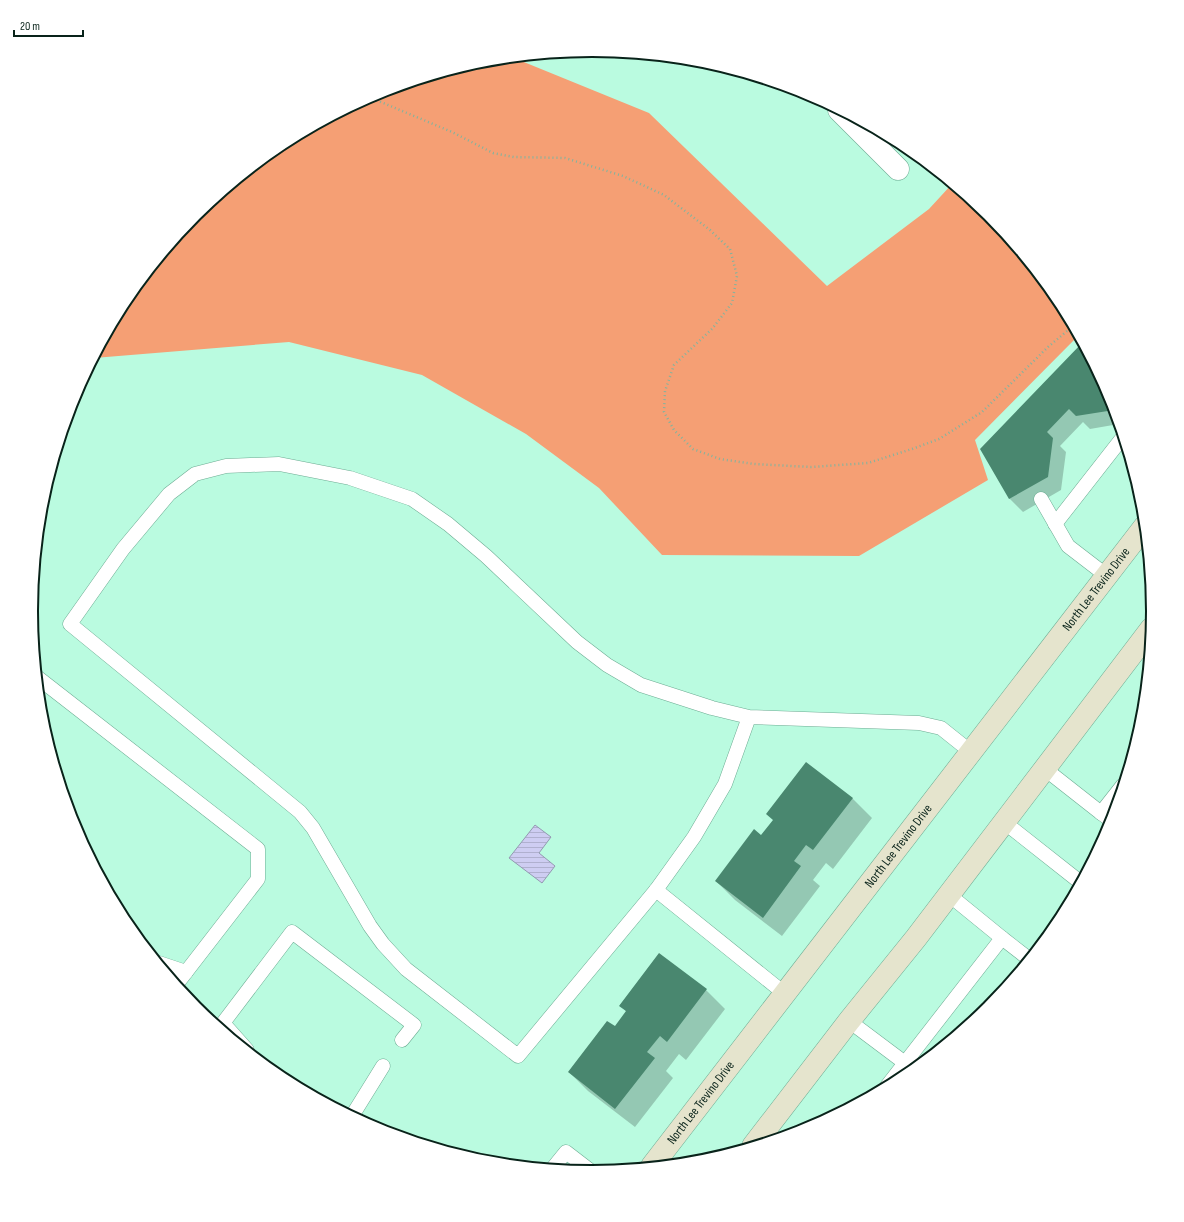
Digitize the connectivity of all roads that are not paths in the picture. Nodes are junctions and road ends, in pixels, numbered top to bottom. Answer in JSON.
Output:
{"nodes":[{"id":1,"x":850,"y":121,"type":"edge"},
{"id":2,"x":898,"y":169,"type":"dead end"},
{"id":3,"x":1119,"y":442,"type":"edge"},
{"id":4,"x":1041,"y":499,"type":"dead end"},
{"id":5,"x":1055,"y":524,"type":"junction"},
{"id":6,"x":1140,"y":533,"type":"edge"},
{"id":7,"x":1107,"y":576,"type":"junction"},
{"id":8,"x":1145,"y":641,"type":"edge"},
{"id":9,"x":43,"y":681,"type":"edge"},
{"id":10,"x":749,"y":717,"type":"junction"},
{"id":11,"x":971,"y":752,"type":"junction"},
{"id":12,"x":1045,"y":768,"type":"junction"},
{"id":13,"x":1106,"y":817,"type":"edge"},
{"id":14,"x":1004,"y":822,"type":"junction"},
{"id":15,"x":1077,"y":879,"type":"edge"},
{"id":16,"x":656,"y":890,"type":"junction"},
{"id":17,"x":948,"y":894,"type":"junction"},
{"id":18,"x":1002,"y":938,"type":"junction"},
{"id":19,"x":1025,"y":956,"type":"edge"},
{"id":20,"x":166,"y":965,"type":"edge"},
{"id":21,"x":186,"y":972,"type":"junction"},
{"id":22,"x":179,"y":981,"type":"edge"},
{"id":23,"x":784,"y":993,"type":"junction"},
{"id":24,"x":849,"y":1021,"type":"junction"},
{"id":25,"x":225,"y":1026,"type":"edge"},
{"id":26,"x":402,"y":1040,"type":"dead end"},
{"id":27,"x":905,"y":1063,"type":"junction"},
{"id":28,"x":384,"y":1066,"type":"dead end"},
{"id":29,"x":896,"y":1074,"type":"edge"},
{"id":30,"x":355,"y":1112,"type":"edge"},
{"id":31,"x":758,"y":1139,"type":"edge"},
{"id":32,"x":656,"y":1161,"type":"edge"},
{"id":33,"x":556,"y":1164,"type":"edge"},
{"id":34,"x":583,"y":1165,"type":"edge"}],
"edges":[{"from":1,"to":2,"type":"street"},
{"from":3,"to":5,"type":"lane"},
{"from":4,"to":5,"type":"lane"},
{"from":5,"to":7,"type":"lane"},
{"from":6,"to":7,"type":"main road","name":"North Lee Trevino Drive"},
{"from":7,"to":11,"type":"main road","name":"North Lee Trevino Drive"},
{"from":8,"to":12,"type":"main road"},
{"from":9,"to":21,"type":"lane"},
{"from":10,"to":11,"type":"lane"},
{"from":10,"to":16,"type":"lane"},
{"from":10,"to":16,"type":"lane"},
{"from":11,"to":23,"type":"main road","name":"North Lee Trevino Drive"},
{"from":12,"to":13,"type":"lane"},
{"from":12,"to":14,"type":"main road"},
{"from":14,"to":15,"type":"lane"},
{"from":14,"to":17,"type":"main road"},
{"from":16,"to":23,"type":"lane"},
{"from":17,"to":18,"type":"lane"},
{"from":17,"to":24,"type":"main road"},
{"from":18,"to":19,"type":"lane"},
{"from":18,"to":27,"type":"lane"},
{"from":20,"to":21,"type":"lane"},
{"from":21,"to":22,"type":"lane"},
{"from":23,"to":32,"type":"main road","name":"North Lee Trevino Drive"},
{"from":24,"to":27,"type":"lane"},
{"from":24,"to":31,"type":"main road"},
{"from":25,"to":26,"type":"lane"},
{"from":27,"to":29,"type":"lane"},
{"from":28,"to":30,"type":"lane"},
{"from":33,"to":34,"type":"lane"}]}
